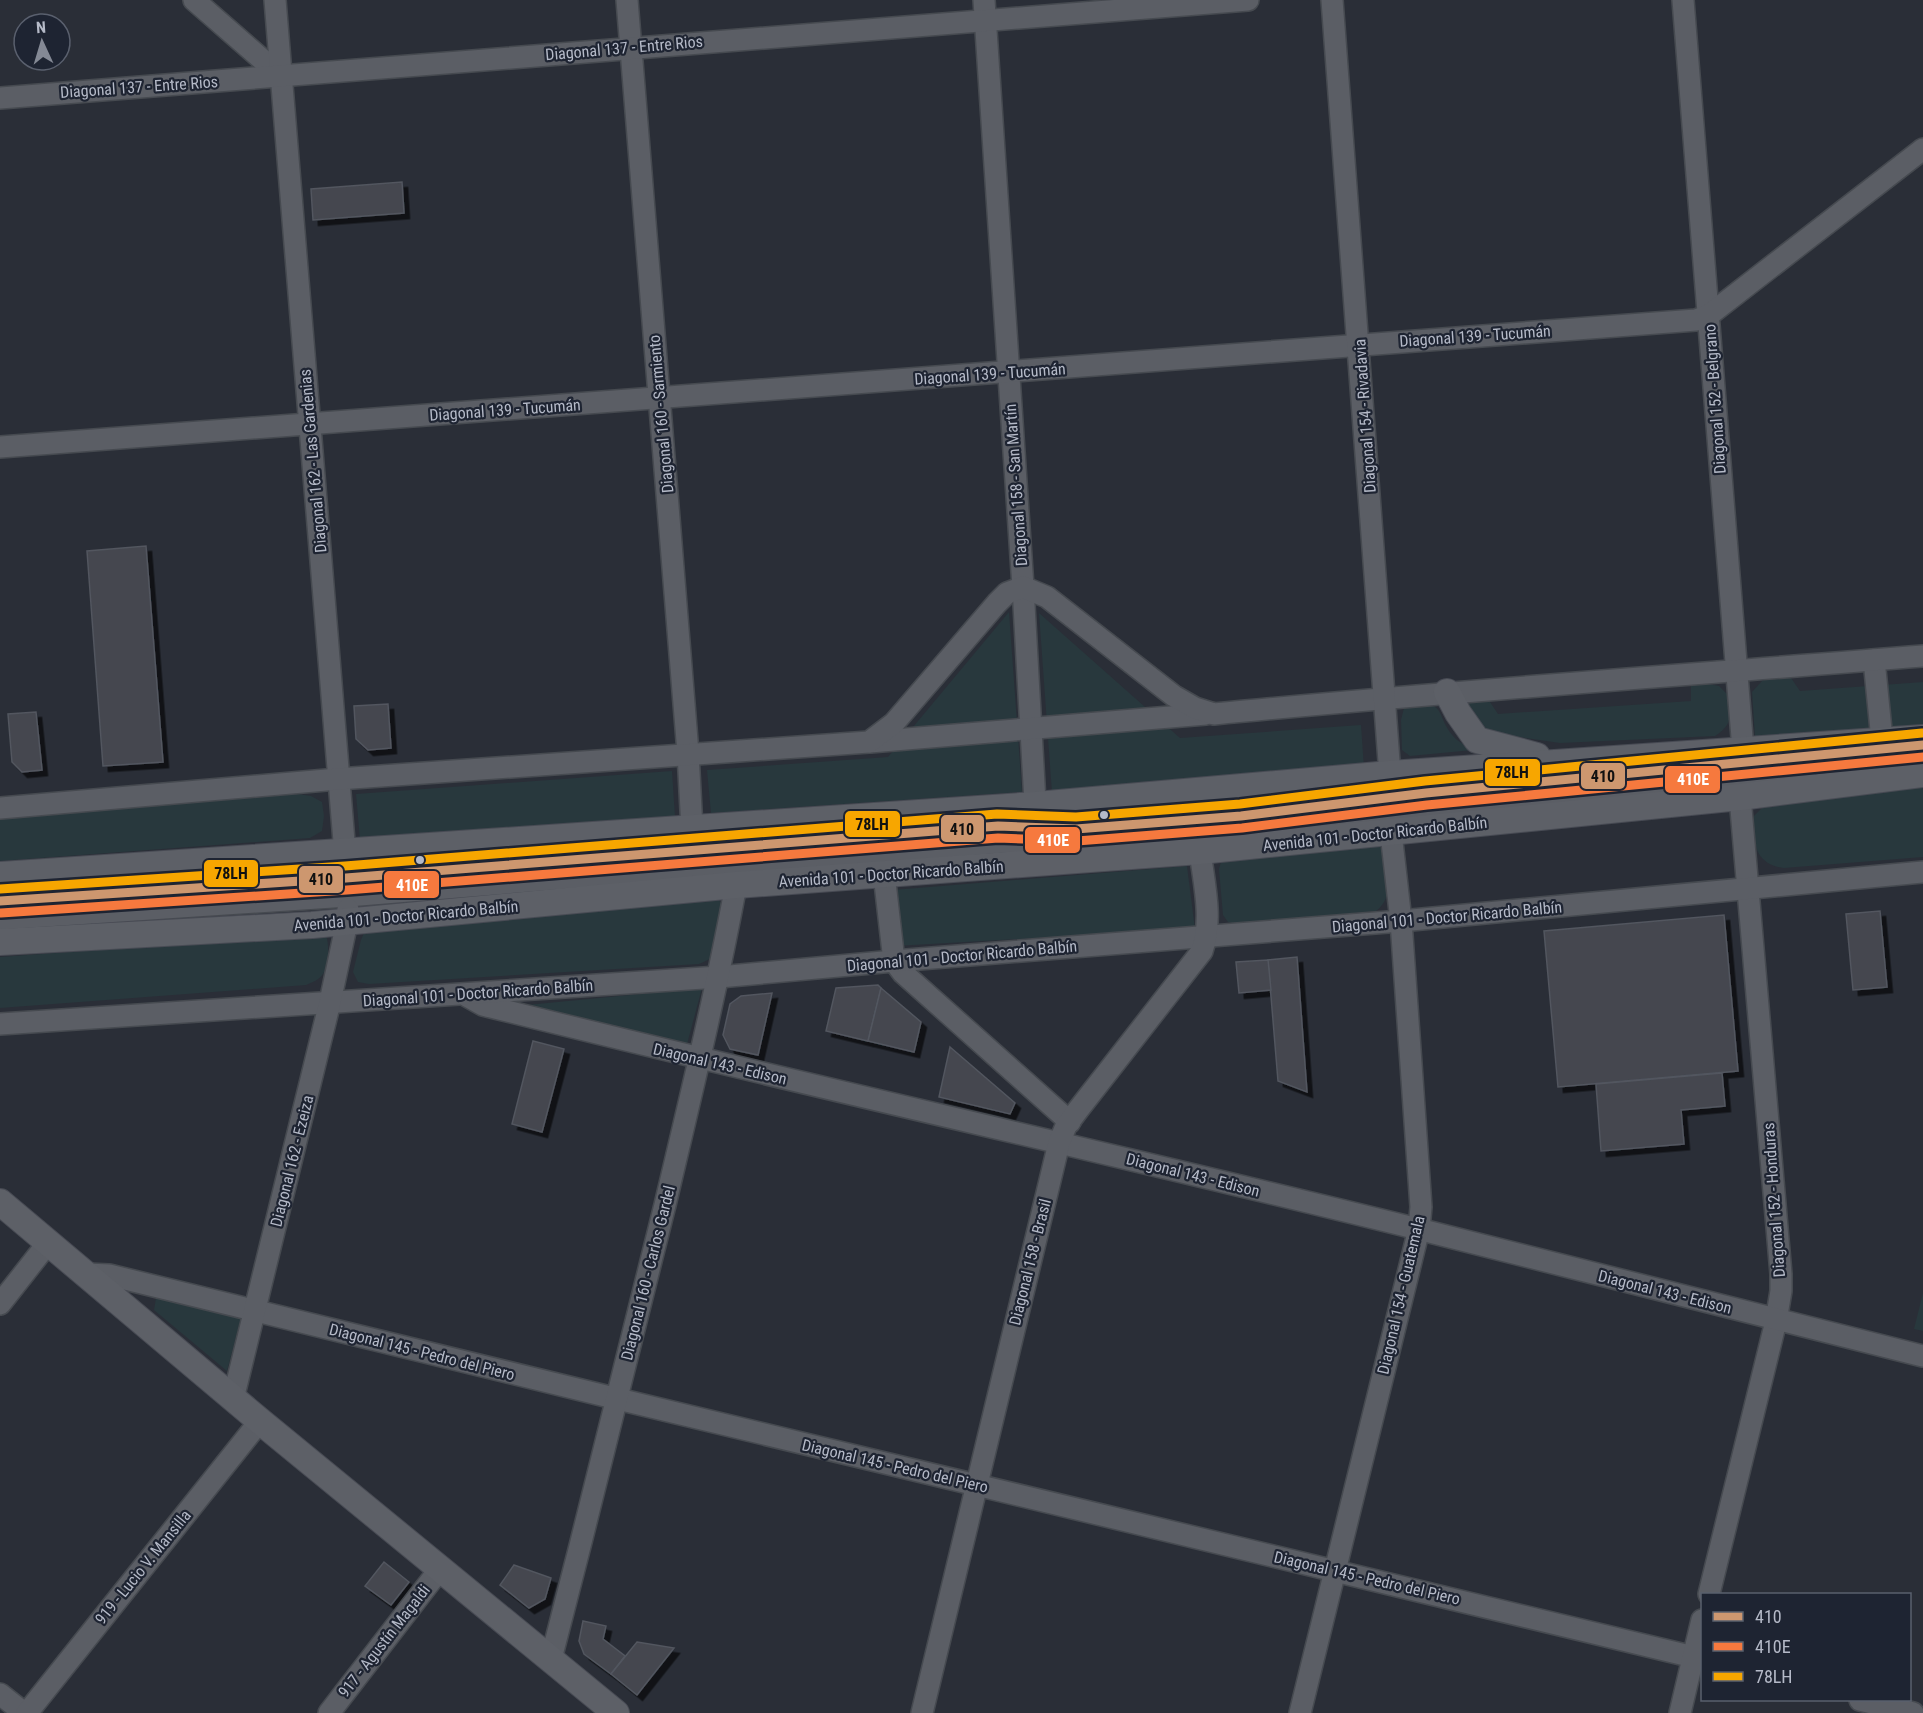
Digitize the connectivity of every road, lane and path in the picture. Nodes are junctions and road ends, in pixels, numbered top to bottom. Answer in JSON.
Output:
{"nodes":[{"id":1,"x":194,"y":0,"type":"edge"},
{"id":2,"x":275,"y":0,"type":"edge"},
{"id":3,"x":627,"y":0,"type":"edge"},
{"id":4,"x":1248,"y":0,"type":"edge"},
{"id":5,"x":1332,"y":0,"type":"edge"},
{"id":6,"x":1683,"y":0,"type":"edge"},
{"id":7,"x":984,"y":10,"type":"edge"},
{"id":8,"x":631,"y":48,"type":"junction"},
{"id":9,"x":281,"y":76,"type":"junction"},
{"id":10,"x":0,"y":98,"type":"edge"},
{"id":11,"x":1923,"y":148,"type":"edge"},
{"id":12,"x":1709,"y":315,"type":"junction"},
{"id":13,"x":1359,"y":344,"type":"junction"},
{"id":14,"x":1008,"y":372,"type":"junction"},
{"id":15,"x":659,"y":398,"type":"junction"},
{"id":16,"x":310,"y":424,"type":"junction"},
{"id":17,"x":0,"y":447,"type":"edge"},
{"id":18,"x":1023,"y":587,"type":"junction"},
{"id":19,"x":1923,"y":656,"type":"edge"},
{"id":20,"x":1874,"y":660,"type":"junction"},
{"id":21,"x":1737,"y":672,"type":"junction"},
{"id":22,"x":1447,"y":692,"type":"junction"},
{"id":23,"x":1385,"y":698,"type":"junction"},
{"id":24,"x":1214,"y":714,"type":"junction"},
{"id":25,"x":1030,"y":728,"type":"junction"},
{"id":26,"x":1923,"y":738,"type":"edge"},
{"id":27,"x":1882,"y":740,"type":"junction"},
{"id":28,"x":869,"y":742,"type":"junction"},
{"id":29,"x":1923,"y":745,"type":"edge"},
{"id":30,"x":688,"y":753,"type":"junction"},
{"id":31,"x":1551,"y":762,"type":"junction"},
{"id":32,"x":1923,"y":767,"type":"edge"},
{"id":33,"x":1742,"y":774,"type":"junction"},
{"id":34,"x":1923,"y":774,"type":"edge"},
{"id":35,"x":338,"y":779,"type":"junction"},
{"id":36,"x":1392,"y":805,"type":"junction"},
{"id":37,"x":0,"y":808,"type":"edge"},
{"id":38,"x":692,"y":829,"type":"junction"},
{"id":39,"x":1037,"y":835,"type":"junction"},
{"id":40,"x":346,"y":851,"type":"junction"},
{"id":41,"x":1200,"y":851,"type":"junction"},
{"id":42,"x":1923,"y":872,"type":"edge"},
{"id":43,"x":884,"y":874,"type":"junction"},
{"id":44,"x":0,"y":875,"type":"edge"},
{"id":45,"x":736,"y":885,"type":"junction"},
{"id":46,"x":347,"y":887,"type":"junction"},
{"id":47,"x":1749,"y":888,"type":"junction"},
{"id":48,"x":0,"y":901,"type":"edge"},
{"id":49,"x":0,"y":919,"type":"edge"},
{"id":50,"x":1401,"y":921,"type":"junction"},
{"id":51,"x":347,"y":922,"type":"junction"},
{"id":52,"x":1206,"y":938,"type":"junction"},
{"id":53,"x":0,"y":942,"type":"edge"},
{"id":54,"x":894,"y":961,"type":"junction"},
{"id":55,"x":719,"y":977,"type":"junction"},
{"id":56,"x":464,"y":995,"type":"junction"},
{"id":57,"x":330,"y":1002,"type":"junction"},
{"id":58,"x":0,"y":1024,"type":"edge"},
{"id":59,"x":699,"y":1059,"type":"junction"},
{"id":60,"x":1070,"y":1122,"type":"junction"},
{"id":61,"x":1059,"y":1143,"type":"junction"},
{"id":62,"x":0,"y":1202,"type":"edge"},
{"id":63,"x":1419,"y":1229,"type":"junction"},
{"id":64,"x":48,"y":1242,"type":"junction"},
{"id":65,"x":87,"y":1274,"type":"junction"},
{"id":66,"x":0,"y":1304,"type":"edge"},
{"id":67,"x":255,"y":1311,"type":"junction"},
{"id":68,"x":1776,"y":1320,"type":"junction"},
{"id":69,"x":1923,"y":1356,"type":"edge"},
{"id":70,"x":233,"y":1398,"type":"junction"},
{"id":71,"x":618,"y":1400,"type":"junction"},
{"id":72,"x":260,"y":1421,"type":"junction"},
{"id":73,"x":975,"y":1485,"type":"junction"},
{"id":74,"x":440,"y":1569,"type":"junction"},
{"id":75,"x":1334,"y":1570,"type":"junction"},
{"id":76,"x":1709,"y":1593,"type":"edge"},
{"id":77,"x":1701,"y":1630,"type":"edge"},
{"id":78,"x":1698,"y":1658,"type":"edge"},
{"id":79,"x":551,"y":1659,"type":"junction"},
{"id":80,"x":0,"y":1694,"type":"edge"},
{"id":81,"x":1864,"y":1701,"type":"edge"},
{"id":82,"x":25,"y":1713,"type":"edge"},
{"id":83,"x":329,"y":1713,"type":"edge"},
{"id":84,"x":616,"y":1713,"type":"edge"},
{"id":85,"x":921,"y":1713,"type":"edge"},
{"id":86,"x":1300,"y":1713,"type":"edge"},
{"id":87,"x":1680,"y":1713,"type":"edge"},
{"id":88,"x":1913,"y":1713,"type":"edge"}],
"edges":[{"from":1,"to":9,"type":"street"},
{"from":2,"to":9,"type":"street","name":"Diagonal 162 - Las Gardenias"},
{"from":3,"to":8,"type":"street","name":"Diagonal 160 - Sarmiento"},
{"from":4,"to":7,"type":"street","name":"Diagonal 137 - Entre Rios"},
{"from":5,"to":13,"type":"street","name":"Diagonal 154 - Rivadavia"},
{"from":6,"to":12,"type":"street","name":"Diagonal 152 - Belgrano"},
{"from":7,"to":8,"type":"street","name":"Diagonal 137 - Entre Rios"},
{"from":7,"to":14,"type":"street","name":"Diagonal 158 - San Martín"},
{"from":8,"to":9,"type":"street","name":"Diagonal 137 - Entre Rios"},
{"from":8,"to":15,"type":"street","name":"Diagonal 160 - Sarmiento"},
{"from":9,"to":10,"type":"street","name":"Diagonal 137 - Entre Rios"},
{"from":9,"to":16,"type":"street","name":"Diagonal 162 - Las Gardenias"},
{"from":11,"to":12,"type":"street","name":"Diagonal 139 - Tucumán"},
{"from":12,"to":13,"type":"street","name":"Diagonal 139 - Tucumán"},
{"from":12,"to":21,"type":"street","name":"Diagonal 152 - Belgrano"},
{"from":13,"to":14,"type":"street","name":"Diagonal 139 - Tucumán"},
{"from":13,"to":23,"type":"street","name":"Diagonal 154 - Rivadavia"},
{"from":14,"to":15,"type":"street","name":"Diagonal 139 - Tucumán"},
{"from":14,"to":18,"type":"street","name":"Diagonal 158 - San Martín"},
{"from":15,"to":16,"type":"street","name":"Diagonal 139 - Tucumán"},
{"from":15,"to":30,"type":"street","name":"Diagonal 160 - Sarmiento"},
{"from":16,"to":17,"type":"street","name":"Diagonal 139 - Tucumán"},
{"from":16,"to":35,"type":"street","name":"Diagonal 162 - Las Gardenias"},
{"from":18,"to":24,"type":"street"},
{"from":18,"to":25,"type":"street","name":"Diagonal 158 - San Martín"},
{"from":18,"to":28,"type":"street"},
{"from":19,"to":20,"type":"street"},
{"from":20,"to":21,"type":"street"},
{"from":20,"to":27,"type":"street"},
{"from":21,"to":22,"type":"street"},
{"from":21,"to":33,"type":"street","name":"Diagonal 152 - Belgrano"},
{"from":22,"to":23,"type":"street"},
{"from":22,"to":31,"type":"main road"},
{"from":23,"to":24,"type":"street"},
{"from":23,"to":36,"type":"street","name":"Diagonal 154 - Rivadavia"},
{"from":24,"to":25,"type":"street"},
{"from":25,"to":28,"type":"street"},
{"from":25,"to":39,"type":"street","name":"Diagonal 158 - San Martín"},
{"from":26,"to":27,"type":"main road","name":"Avenida 101 - Doctor Ricardo Balbín"},
{"from":27,"to":33,"type":"main road","name":"Avenida 101 - Doctor Ricardo Balbín"},
{"from":28,"to":30,"type":"street"},
{"from":29,"to":33,"type":"street"},
{"from":30,"to":35,"type":"street"},
{"from":30,"to":38,"type":"street","name":"Diagonal 160 - Sarmiento"},
{"from":31,"to":33,"type":"main road","name":"Avenida 101 - Doctor Ricardo Balbín"},
{"from":31,"to":36,"type":"main road","name":"Avenida 101 - Doctor Ricardo Balbín"},
{"from":32,"to":33,"type":"street"},
{"from":33,"to":34,"type":"main road","name":"Avenida 101 - Doctor Ricardo Balbín"},
{"from":33,"to":36,"type":"main road","name":"Avenida 101 - Doctor Ricardo Balbín"},
{"from":33,"to":36,"type":"street"},
{"from":33,"to":47,"type":"street","name":"Diagonal 152 - Honduras"},
{"from":35,"to":37,"type":"street"},
{"from":35,"to":40,"type":"street","name":"Diagonal 162 - Las Gardenias"},
{"from":36,"to":39,"type":"main road","name":"Avenida 101 - Doctor Ricardo Balbín"},
{"from":36,"to":39,"type":"street"},
{"from":36,"to":41,"type":"main road","name":"Avenida 101 - Doctor Ricardo Balbín"},
{"from":36,"to":50,"type":"street","name":"Diagonal 154 - Guatemala"},
{"from":38,"to":39,"type":"main road","name":"Avenida 101 - Doctor Ricardo Balbín"},
{"from":38,"to":40,"type":"main road","name":"Avenida 101 - Doctor Ricardo Balbín"},
{"from":39,"to":41,"type":"main road","name":"Avenida 101 - Doctor Ricardo Balbín"},
{"from":39,"to":43,"type":"main road","name":"Avenida 101 - Doctor Ricardo Balbín"},
{"from":39,"to":46,"type":"street"},
{"from":40,"to":44,"type":"main road","name":"Avenida 101 - Doctor Ricardo Balbín"},
{"from":40,"to":46,"type":"street","name":"Diagonal 162 - Las Gardenias"},
{"from":41,"to":52,"type":"street","name":"Diagonal 158 - Brasil"},
{"from":42,"to":47,"type":"street","name":"Diagonal 101 - Doctor Ricardo Balbín"},
{"from":43,"to":45,"type":"main road","name":"Avenida 101 - Doctor Ricardo Balbín"},
{"from":43,"to":54,"type":"street"},
{"from":45,"to":51,"type":"main road","name":"Avenida 101 - Doctor Ricardo Balbín"},
{"from":45,"to":55,"type":"street","name":"Diagonal 160 - Carlos Gardel"},
{"from":46,"to":48,"type":"street"},
{"from":46,"to":49,"type":"street"},
{"from":46,"to":51,"type":"street","name":"Diagonal 162 - Las Gardenias"},
{"from":47,"to":50,"type":"street","name":"Diagonal 101 - Doctor Ricardo Balbín"},
{"from":47,"to":68,"type":"street","name":"Diagonal 152 - Honduras"},
{"from":50,"to":52,"type":"street","name":"Diagonal 101 - Doctor Ricardo Balbín"},
{"from":50,"to":63,"type":"street","name":"Diagonal 154 - Guatemala"},
{"from":51,"to":53,"type":"main road","name":"Avenida 101 - Doctor Ricardo Balbín"},
{"from":51,"to":57,"type":"street","name":"Diagonal 162 - Ezeiza"},
{"from":52,"to":54,"type":"street","name":"Diagonal 101 - Doctor Ricardo Balbín"},
{"from":52,"to":60,"type":"street","name":"Diagonal 158 - Brasil"},
{"from":54,"to":55,"type":"street","name":"Diagonal 101 - Doctor Ricardo Balbín"},
{"from":54,"to":60,"type":"street"},
{"from":55,"to":56,"type":"street","name":"Diagonal 101 - Doctor Ricardo Balbín"},
{"from":55,"to":59,"type":"street","name":"Diagonal 160 - Carlos Gardel"},
{"from":56,"to":57,"type":"street","name":"Diagonal 101 - Doctor Ricardo Balbín"},
{"from":56,"to":59,"type":"street","name":"Diagonal 143 - Edison"},
{"from":57,"to":58,"type":"street","name":"Diagonal 101 - Doctor Ricardo Balbín"},
{"from":57,"to":67,"type":"street","name":"Diagonal 162 - Ezeiza"},
{"from":59,"to":61,"type":"street","name":"Diagonal 143 - Edison"},
{"from":59,"to":71,"type":"street","name":"Diagonal 160 - Carlos Gardel"},
{"from":60,"to":61,"type":"street","name":"Diagonal 158 - Brasil"},
{"from":61,"to":63,"type":"street","name":"Diagonal 143 - Edison"},
{"from":61,"to":73,"type":"street","name":"Diagonal 158 - Brasil"},
{"from":62,"to":64,"type":"main road"},
{"from":63,"to":68,"type":"street","name":"Diagonal 143 - Edison"},
{"from":63,"to":75,"type":"street","name":"Diagonal 154 - Guatemala"},
{"from":64,"to":65,"type":"main road"},
{"from":64,"to":66,"type":"street"},
{"from":65,"to":67,"type":"street","name":"Diagonal 145 - Pedro del Piero"},
{"from":65,"to":70,"type":"main road"},
{"from":67,"to":70,"type":"street","name":"Diagonal 162 - Ezeiza"},
{"from":67,"to":71,"type":"street","name":"Diagonal 145 - Pedro del Piero"},
{"from":68,"to":69,"type":"street","name":"Diagonal 143 - Edison"},
{"from":68,"to":76,"type":"street","name":"Diagonal 152 - Honduras"},
{"from":70,"to":72,"type":"main road"},
{"from":71,"to":73,"type":"street","name":"Diagonal 145 - Pedro del Piero"},
{"from":71,"to":79,"type":"street","name":"Diagonal 160 - Carlos Gardel"},
{"from":72,"to":74,"type":"main road"},
{"from":72,"to":82,"type":"street","name":"919 - Lucio V. Mansilla"},
{"from":73,"to":75,"type":"street","name":"Diagonal 145 - Pedro del Piero"},
{"from":73,"to":85,"type":"street","name":"Diagonal 158 - Brasil"},
{"from":74,"to":79,"type":"main road"},
{"from":74,"to":83,"type":"street","name":"917 - Agustín Magaldi"},
{"from":75,"to":78,"type":"street","name":"Diagonal 145 - Pedro del Piero"},
{"from":75,"to":86,"type":"street","name":"Diagonal 154 - Guatemala"},
{"from":77,"to":78,"type":"street"},
{"from":78,"to":87,"type":"street"},
{"from":79,"to":84,"type":"main road"},
{"from":80,"to":82,"type":"street"},
{"from":81,"to":88,"type":"street"}]}
